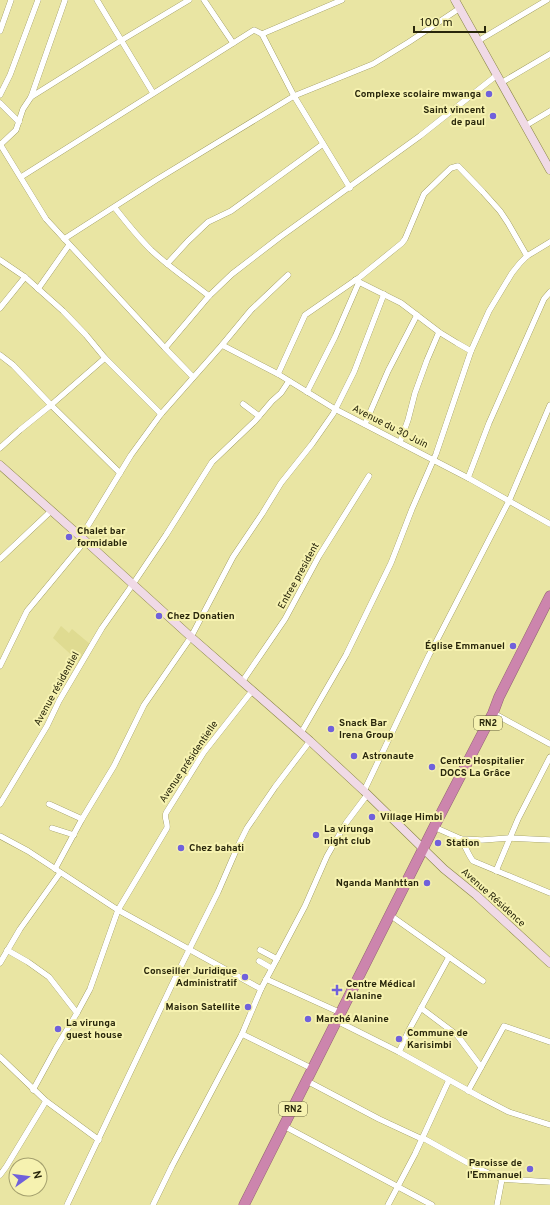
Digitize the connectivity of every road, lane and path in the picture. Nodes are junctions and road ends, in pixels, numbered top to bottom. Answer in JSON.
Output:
{"nodes":[{"id":1,"x":11,"y":0,"type":"edge"},
{"id":2,"x":38,"y":0,"type":"edge"},
{"id":3,"x":65,"y":0,"type":"edge"},
{"id":4,"x":97,"y":0,"type":"edge"},
{"id":5,"x":189,"y":0,"type":"edge"},
{"id":6,"x":212,"y":0,"type":"edge"},
{"id":7,"x":342,"y":0,"type":"edge"},
{"id":8,"x":455,"y":0,"type":"edge"},
{"id":9,"x":543,"y":1,"type":"edge"},
{"id":10,"x":205,"y":2,"type":"edge"},
{"id":11,"x":460,"y":8,"type":"junction"},
{"id":12,"x":0,"y":31,"type":"edge"},
{"id":13,"x":262,"y":34,"type":"junction"},
{"id":14,"x":122,"y":40,"type":"junction"},
{"id":15,"x":478,"y":41,"type":"junction"},
{"id":16,"x":233,"y":43,"type":"junction"},
{"id":17,"x":550,"y":54,"type":"edge"},
{"id":18,"x":497,"y":75,"type":"junction"},
{"id":19,"x":501,"y":84,"type":"junction"},
{"id":20,"x":153,"y":93,"type":"junction"},
{"id":21,"x":0,"y":95,"type":"edge"},
{"id":22,"x":294,"y":96,"type":"junction"},
{"id":23,"x":31,"y":97,"type":"junction"},
{"id":24,"x":0,"y":103,"type":"edge"},
{"id":25,"x":550,"y":111,"type":"edge"},
{"id":26,"x":19,"y":122,"type":"junction"},
{"id":27,"x":525,"y":126,"type":"junction"},
{"id":28,"x":0,"y":144,"type":"edge"},
{"id":29,"x":323,"y":144,"type":"junction"},
{"id":30,"x":550,"y":170,"type":"edge"},
{"id":31,"x":21,"y":177,"type":"junction"},
{"id":32,"x":350,"y":188,"type":"junction"},
{"id":33,"x":115,"y":208,"type":"junction"},
{"id":34,"x":64,"y":239,"type":"junction"},
{"id":35,"x":550,"y":242,"type":"edge"},
{"id":36,"x":69,"y":245,"type":"junction"},
{"id":37,"x":527,"y":256,"type":"junction"},
{"id":38,"x":0,"y":260,"type":"edge"},
{"id":39,"x":167,"y":264,"type":"junction"},
{"id":40,"x":288,"y":275,"type":"dead end"},
{"id":41,"x":25,"y":277,"type":"junction"},
{"id":42,"x":357,"y":281,"type":"junction"},
{"id":43,"x":38,"y":289,"type":"junction"},
{"id":44,"x":550,"y":292,"type":"edge"},
{"id":45,"x":384,"y":294,"type":"junction"},
{"id":46,"x":209,"y":296,"type":"junction"},
{"id":47,"x":0,"y":308,"type":"edge"},
{"id":48,"x":417,"y":315,"type":"junction"},
{"id":49,"x":439,"y":332,"type":"junction"},
{"id":50,"x":222,"y":345,"type":"junction"},
{"id":51,"x":165,"y":348,"type":"junction"},
{"id":52,"x":471,"y":351,"type":"junction"},
{"id":53,"x":0,"y":355,"type":"edge"},
{"id":54,"x":105,"y":358,"type":"junction"},
{"id":55,"x":278,"y":374,"type":"junction"},
{"id":56,"x":193,"y":377,"type":"junction"},
{"id":57,"x":289,"y":381,"type":"junction"},
{"id":58,"x":307,"y":392,"type":"junction"},
{"id":59,"x":243,"y":404,"type":"dead end"},
{"id":60,"x":51,"y":405,"type":"junction"},
{"id":61,"x":550,"y":405,"type":"edge"},
{"id":62,"x":335,"y":409,"type":"junction"},
{"id":63,"x":161,"y":414,"type":"junction"},
{"id":64,"x":259,"y":416,"type":"junction"},
{"id":65,"x":365,"y":424,"type":"junction"},
{"id":66,"x":400,"y":442,"type":"junction"},
{"id":67,"x":0,"y":448,"type":"edge"},
{"id":68,"x":434,"y":460,"type":"junction"},
{"id":69,"x":0,"y":465,"type":"edge"},
{"id":70,"x":120,"y":472,"type":"junction"},
{"id":71,"x":369,"y":476,"type":"dead end"},
{"id":72,"x":468,"y":478,"type":"junction"},
{"id":73,"x":509,"y":501,"type":"junction"},
{"id":74,"x":50,"y":511,"type":"junction"},
{"id":75,"x":550,"y":524,"type":"edge"},
{"id":76,"x":83,"y":539,"type":"junction"},
{"id":77,"x":0,"y":558,"type":"edge"},
{"id":78,"x":133,"y":584,"type":"junction"},
{"id":79,"x":550,"y":596,"type":"edge"},
{"id":80,"x":191,"y":637,"type":"junction"},
{"id":81,"x":0,"y":666,"type":"edge"},
{"id":82,"x":242,"y":682,"type":"junction"},
{"id":83,"x":252,"y":691,"type":"junction"},
{"id":84,"x":493,"y":713,"type":"junction"},
{"id":85,"x":301,"y":733,"type":"junction"},
{"id":86,"x":310,"y":741,"type":"junction"},
{"id":87,"x":550,"y":744,"type":"edge"},
{"id":88,"x":550,"y":757,"type":"edge"},
{"id":89,"x":366,"y":793,"type":"junction"},
{"id":90,"x":0,"y":804,"type":"edge"},
{"id":91,"x":49,"y":804,"type":"dead end"},
{"id":92,"x":82,"y":819,"type":"junction"},
{"id":93,"x":434,"y":827,"type":"junction"},
{"id":94,"x":52,"y":828,"type":"dead end"},
{"id":95,"x":74,"y":835,"type":"junction"},
{"id":96,"x":0,"y":836,"type":"edge"},
{"id":97,"x":509,"y":838,"type":"junction"},
{"id":98,"x":461,"y":839,"type":"junction"},
{"id":99,"x":550,"y":840,"type":"edge"},
{"id":100,"x":423,"y":848,"type":"junction"},
{"id":101,"x":55,"y":869,"type":"junction"},
{"id":102,"x":496,"y":871,"type":"junction"},
{"id":103,"x":60,"y":873,"type":"junction"},
{"id":104,"x":550,"y":893,"type":"edge"},
{"id":105,"x":118,"y":910,"type":"junction"},
{"id":106,"x":390,"y":915,"type":"junction"},
{"id":107,"x":190,"y":949,"type":"junction"},
{"id":108,"x":7,"y":950,"type":"junction"},
{"id":109,"x":260,"y":950,"type":"dead end"},
{"id":110,"x":449,"y":957,"type":"junction"},
{"id":111,"x":277,"y":959,"type":"junction"},
{"id":112,"x":259,"y":961,"type":"dead end"},
{"id":113,"x":0,"y":963,"type":"edge"},
{"id":114,"x":550,"y":963,"type":"edge"},
{"id":115,"x":271,"y":968,"type":"junction"},
{"id":116,"x":266,"y":979,"type":"junction"},
{"id":117,"x":483,"y":981,"type":"dead end"},
{"id":118,"x":261,"y":989,"type":"junction"},
{"id":119,"x":421,"y":1008,"type":"junction"},
{"id":120,"x":77,"y":1013,"type":"junction"},
{"id":121,"x":339,"y":1017,"type":"junction"},
{"id":122,"x":242,"y":1034,"type":"junction"},
{"id":123,"x":550,"y":1042,"type":"edge"},
{"id":124,"x":398,"y":1052,"type":"junction"},
{"id":125,"x":0,"y":1057,"type":"edge"},
{"id":126,"x":481,"y":1067,"type":"junction"},
{"id":127,"x":313,"y":1069,"type":"junction"},
{"id":128,"x":449,"y":1080,"type":"junction"},
{"id":129,"x":307,"y":1081,"type":"junction"},
{"id":130,"x":34,"y":1090,"type":"junction"},
{"id":131,"x":468,"y":1091,"type":"junction"},
{"id":132,"x":46,"y":1101,"type":"junction"},
{"id":133,"x":550,"y":1125,"type":"edge"},
{"id":134,"x":284,"y":1126,"type":"junction"},
{"id":135,"x":422,"y":1139,"type":"junction"},
{"id":136,"x":99,"y":1140,"type":"junction"},
{"id":137,"x":0,"y":1175,"type":"edge"},
{"id":138,"x":502,"y":1179,"type":"junction"},
{"id":139,"x":550,"y":1182,"type":"edge"},
{"id":140,"x":398,"y":1187,"type":"junction"},
{"id":141,"x":67,"y":1205,"type":"edge"},
{"id":142,"x":153,"y":1205,"type":"edge"},
{"id":143,"x":244,"y":1205,"type":"edge"},
{"id":144,"x":388,"y":1205,"type":"edge"},
{"id":145,"x":432,"y":1205,"type":"edge"},
{"id":146,"x":497,"y":1205,"type":"edge"}],
"edges":[{"from":1,"to":12,"type":"street"},
{"from":2,"to":21,"type":"street"},
{"from":3,"to":23,"type":"street"},
{"from":4,"to":14,"type":"street"},
{"from":5,"to":14,"type":"street"},
{"from":6,"to":10,"type":"street"},
{"from":7,"to":13,"type":"street"},
{"from":8,"to":11,"type":"street"},
{"from":9,"to":15,"type":"street"},
{"from":10,"to":16,"type":"street"},
{"from":11,"to":15,"type":"street"},
{"from":11,"to":22,"type":"street"},
{"from":13,"to":16,"type":"street"},
{"from":13,"to":22,"type":"street"},
{"from":14,"to":20,"type":"street"},
{"from":14,"to":23,"type":"street"},
{"from":15,"to":18,"type":"street"},
{"from":16,"to":20,"type":"street"},
{"from":17,"to":19,"type":"street"},
{"from":18,"to":19,"type":"street"},
{"from":18,"to":32,"type":"street"},
{"from":19,"to":27,"type":"street"},
{"from":20,"to":31,"type":"street"},
{"from":22,"to":29,"type":"street"},
{"from":22,"to":33,"type":"street"},
{"from":23,"to":26,"type":"street"},
{"from":24,"to":26,"type":"street"},
{"from":25,"to":27,"type":"street"},
{"from":26,"to":28,"type":"street"},
{"from":27,"to":30,"type":"street"},
{"from":28,"to":31,"type":"street"},
{"from":29,"to":32,"type":"street"},
{"from":29,"to":39,"type":"street"},
{"from":31,"to":34,"type":"street"},
{"from":32,"to":46,"type":"street"},
{"from":33,"to":34,"type":"street"},
{"from":33,"to":39,"type":"street"},
{"from":34,"to":36,"type":"street"},
{"from":35,"to":37,"type":"street"},
{"from":36,"to":43,"type":"street"},
{"from":36,"to":51,"type":"street"},
{"from":37,"to":42,"type":"street"},
{"from":37,"to":52,"type":"street"},
{"from":38,"to":41,"type":"street"},
{"from":39,"to":46,"type":"street"},
{"from":40,"to":50,"type":"street"},
{"from":41,"to":43,"type":"street"},
{"from":41,"to":47,"type":"street"},
{"from":42,"to":45,"type":"street"},
{"from":42,"to":55,"type":"street"},
{"from":42,"to":58,"type":"street"},
{"from":43,"to":54,"type":"street"},
{"from":44,"to":72,"type":"street"},
{"from":45,"to":48,"type":"street"},
{"from":45,"to":62,"type":"street"},
{"from":46,"to":51,"type":"street"},
{"from":48,"to":49,"type":"street"},
{"from":48,"to":65,"type":"street"},
{"from":49,"to":52,"type":"street"},
{"from":49,"to":66,"type":"street"},
{"from":50,"to":55,"type":"street","name":"Avenue du 30 Juin"},
{"from":50,"to":56,"type":"street"},
{"from":51,"to":56,"type":"street"},
{"from":52,"to":68,"type":"street"},
{"from":53,"to":60,"type":"street"},
{"from":54,"to":60,"type":"street"},
{"from":54,"to":63,"type":"street"},
{"from":55,"to":57,"type":"street","name":"Avenue du 30 Juin"},
{"from":56,"to":63,"type":"street"},
{"from":57,"to":58,"type":"street","name":"Avenue du 30 Juin"},
{"from":57,"to":64,"type":"street","name":"Avenue résidentiel"},
{"from":58,"to":62,"type":"street","name":"Avenue du 30 Juin"},
{"from":59,"to":64,"type":"street"},
{"from":60,"to":67,"type":"street"},
{"from":60,"to":70,"type":"street"},
{"from":61,"to":73,"type":"street"},
{"from":62,"to":65,"type":"street","name":"Avenue du 30 Juin"},
{"from":62,"to":80,"type":"street"},
{"from":63,"to":70,"type":"street"},
{"from":64,"to":78,"type":"street","name":"Avenue résidentiel"},
{"from":65,"to":66,"type":"street","name":"Avenue du 30 Juin"},
{"from":66,"to":68,"type":"street","name":"Avenue du 30 Juin"},
{"from":68,"to":72,"type":"street","name":"Avenue du 30 Juin"},
{"from":68,"to":85,"type":"street"},
{"from":69,"to":74,"type":"street","name":"Avenue Résidence"},
{"from":70,"to":76,"type":"street"},
{"from":71,"to":82,"type":"street","name":"Entree president"},
{"from":72,"to":73,"type":"street","name":"Avenue du 30 Juin"},
{"from":73,"to":75,"type":"street","name":"Avenue du 30 Juin"},
{"from":73,"to":89,"type":"street"},
{"from":74,"to":76,"type":"street","name":"Avenue Résidence"},
{"from":74,"to":77,"type":"street"},
{"from":76,"to":78,"type":"street","name":"Avenue Résidence"},
{"from":76,"to":81,"type":"street"},
{"from":78,"to":80,"type":"street","name":"Avenue Résidence"},
{"from":78,"to":90,"type":"street","name":"Avenue résidentiel"},
{"from":79,"to":84,"type":"highway","number":"RN2"},
{"from":80,"to":82,"type":"street","name":"Avenue Résidence"},
{"from":80,"to":92,"type":"street"},
{"from":82,"to":83,"type":"street","name":"Avenue Résidence"},
{"from":83,"to":85,"type":"street","name":"Avenue Résidence"},
{"from":83,"to":105,"type":"street","name":"Avenue présidentielle"},
{"from":84,"to":87,"type":"street"},
{"from":84,"to":93,"type":"highway","number":"RN2"},
{"from":85,"to":86,"type":"street","name":"Avenue Résidence"},
{"from":86,"to":89,"type":"street","name":"Avenue Résidence"},
{"from":86,"to":107,"type":"street"},
{"from":88,"to":97,"type":"street"},
{"from":89,"to":100,"type":"street","name":"Avenue Résidence"},
{"from":89,"to":111,"type":"street"},
{"from":91,"to":92,"type":"street"},
{"from":92,"to":95,"type":"street"},
{"from":93,"to":98,"type":"street"},
{"from":93,"to":100,"type":"highway","number":"RN2"},
{"from":94,"to":95,"type":"street"},
{"from":95,"to":101,"type":"street"},
{"from":96,"to":101,"type":"street"},
{"from":97,"to":98,"type":"street"},
{"from":97,"to":99,"type":"street"},
{"from":97,"to":102,"type":"street"},
{"from":98,"to":102,"type":"street"},
{"from":100,"to":106,"type":"highway","number":"RN2"},
{"from":100,"to":114,"type":"street","name":"Avenue Résidence"},
{"from":101,"to":103,"type":"street"},
{"from":102,"to":104,"type":"street"},
{"from":103,"to":105,"type":"street"},
{"from":103,"to":108,"type":"street"},
{"from":105,"to":107,"type":"street"},
{"from":105,"to":120,"type":"street","name":"Avenue présidentielle"},
{"from":106,"to":110,"type":"street"},
{"from":106,"to":121,"type":"highway","number":"RN2"},
{"from":107,"to":118,"type":"street"},
{"from":107,"to":136,"type":"street"},
{"from":108,"to":113,"type":"street"},
{"from":108,"to":120,"type":"street"},
{"from":109,"to":111,"type":"street"},
{"from":110,"to":117,"type":"street"},
{"from":110,"to":119,"type":"street"},
{"from":111,"to":115,"type":"street"},
{"from":112,"to":115,"type":"street"},
{"from":115,"to":116,"type":"street"},
{"from":116,"to":118,"type":"street"},
{"from":116,"to":121,"type":"street"},
{"from":118,"to":122,"type":"street"},
{"from":119,"to":124,"type":"street"},
{"from":119,"to":126,"type":"street"},
{"from":120,"to":130,"type":"street","name":"Avenue présidentielle"},
{"from":121,"to":124,"type":"street"},
{"from":121,"to":127,"type":"highway","number":"RN2"},
{"from":122,"to":127,"type":"street"},
{"from":122,"to":142,"type":"street"},
{"from":123,"to":126,"type":"street"},
{"from":124,"to":128,"type":"street"},
{"from":125,"to":130,"type":"street"},
{"from":126,"to":131,"type":"street"},
{"from":127,"to":129,"type":"highway","number":"RN2"},
{"from":128,"to":131,"type":"street"},
{"from":128,"to":135,"type":"street"},
{"from":129,"to":134,"type":"highway","number":"RN2"},
{"from":129,"to":135,"type":"street"},
{"from":130,"to":132,"type":"street"},
{"from":131,"to":133,"type":"street"},
{"from":132,"to":136,"type":"street"},
{"from":132,"to":137,"type":"street"},
{"from":134,"to":140,"type":"street"},
{"from":134,"to":143,"type":"highway","number":"RN2"},
{"from":135,"to":138,"type":"street"},
{"from":135,"to":140,"type":"street"},
{"from":136,"to":141,"type":"street"},
{"from":138,"to":139,"type":"street"},
{"from":138,"to":146,"type":"street"},
{"from":140,"to":144,"type":"street"},
{"from":140,"to":145,"type":"street"}]}
